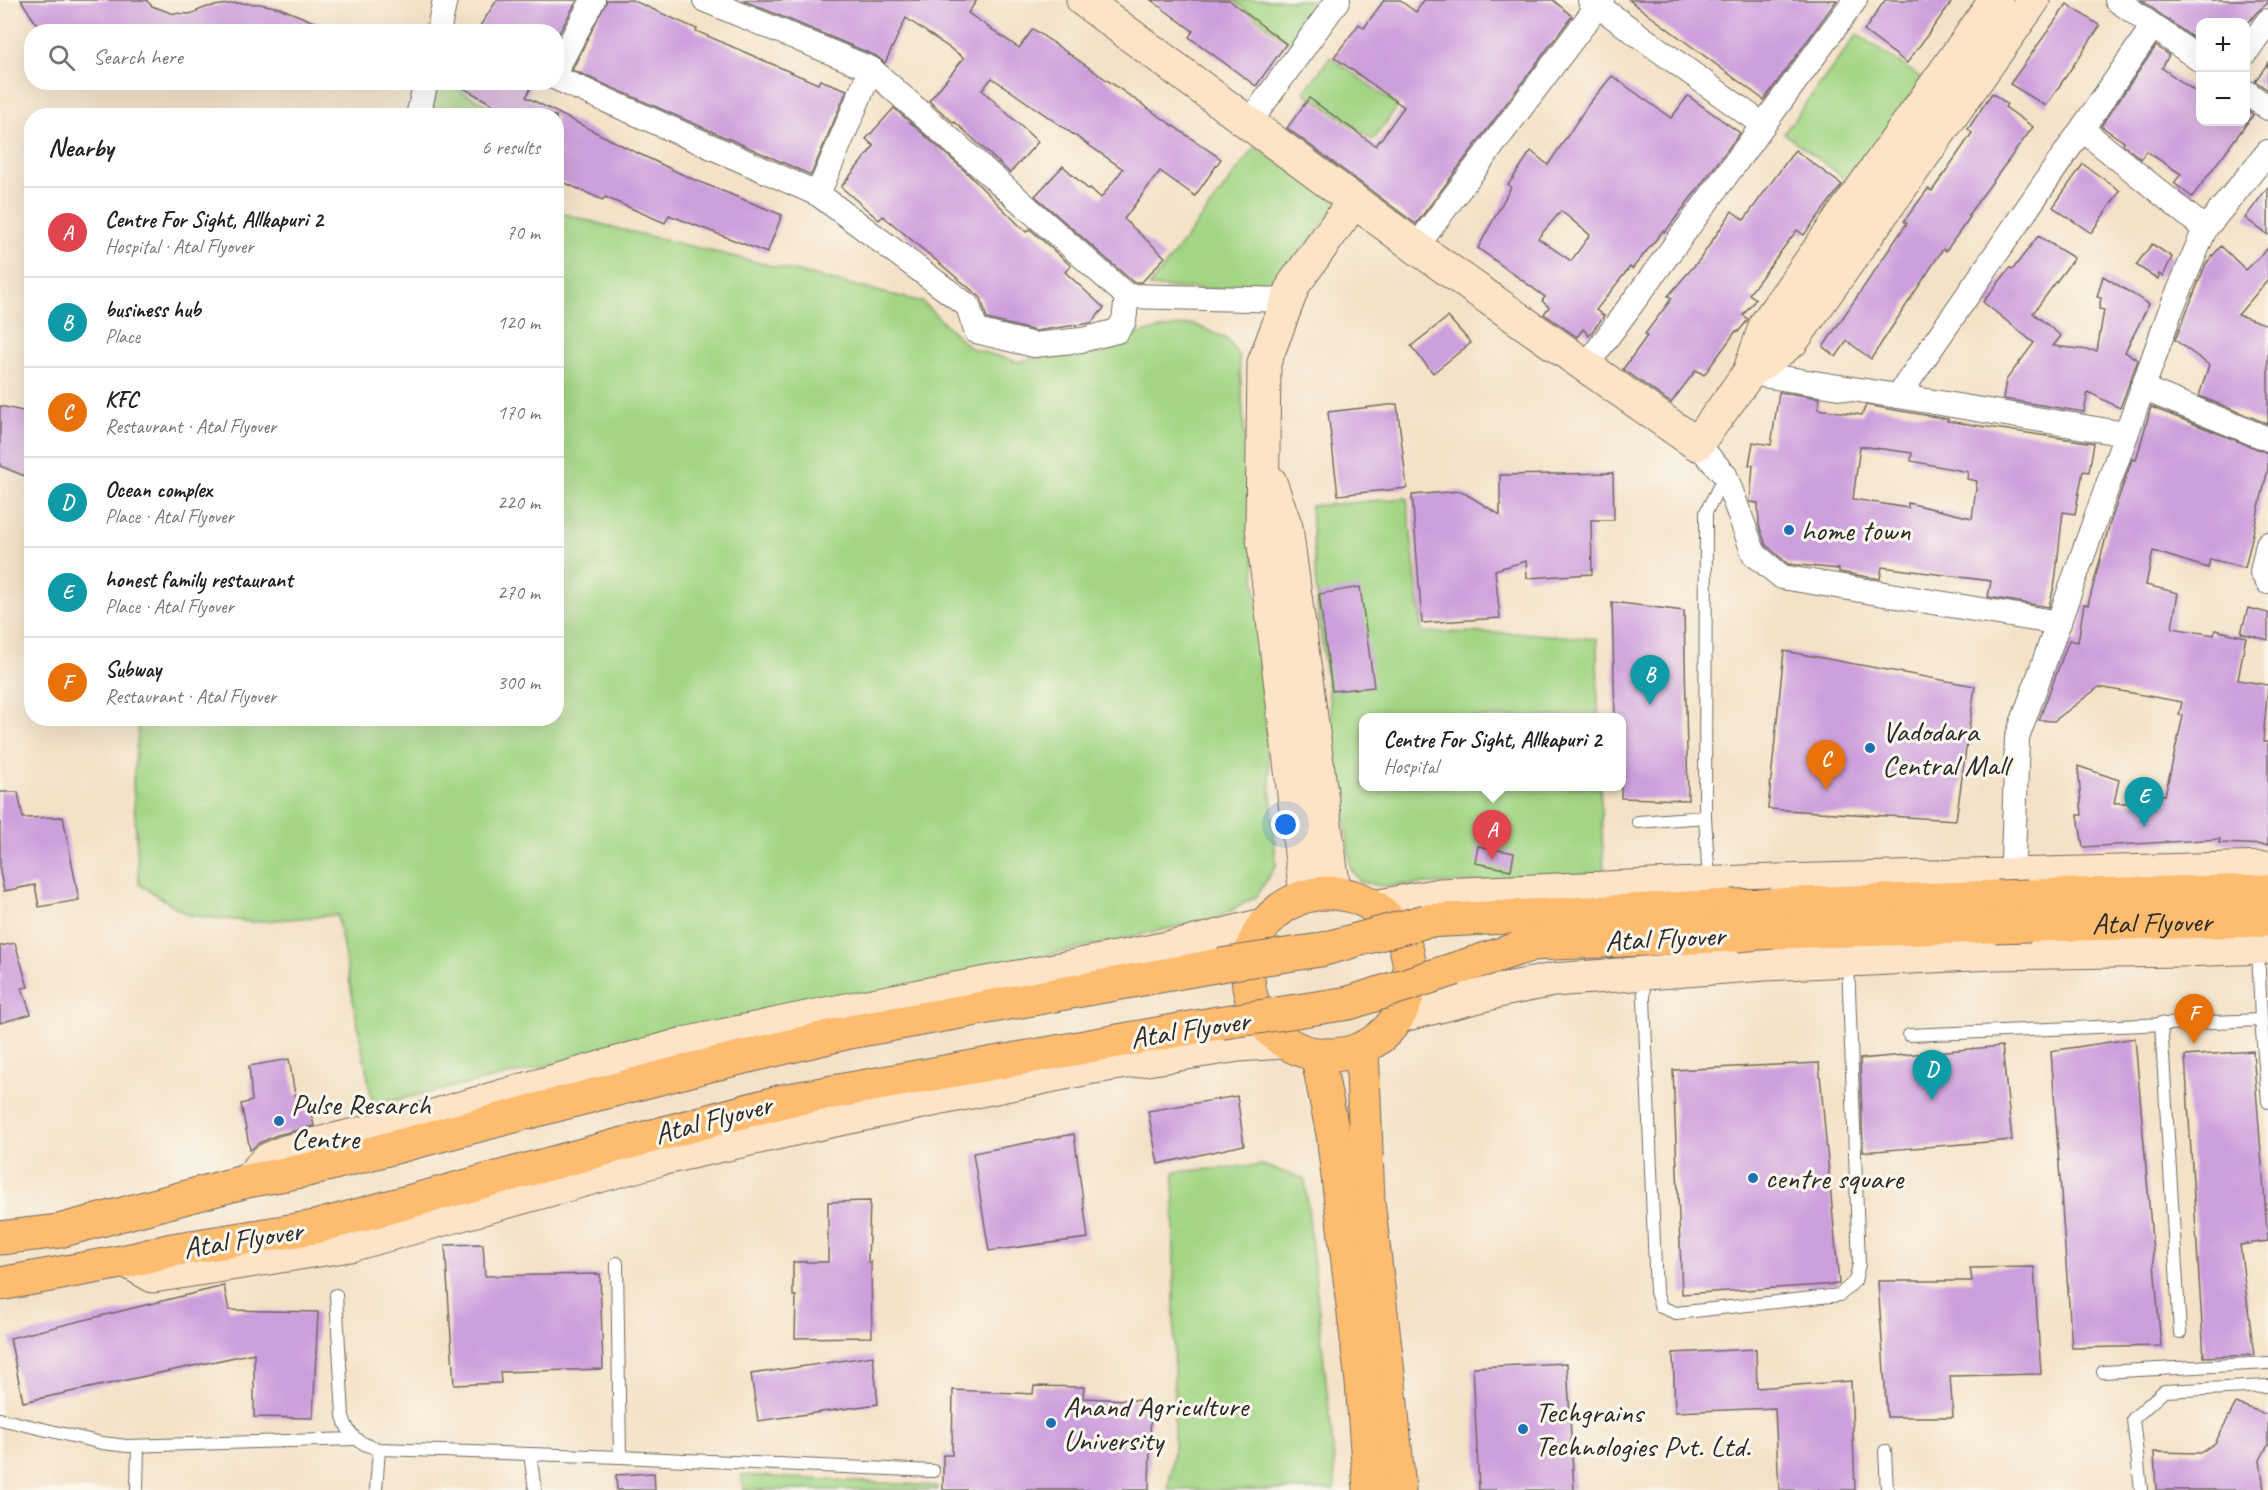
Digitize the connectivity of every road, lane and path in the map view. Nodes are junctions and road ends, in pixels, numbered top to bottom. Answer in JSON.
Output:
{"nodes":[{"id":1,"x":445,"y":0,"type":"edge"},
{"id":2,"x":593,"y":0,"type":"edge"},
{"id":3,"x":705,"y":0,"type":"edge"},
{"id":4,"x":1083,"y":0,"type":"edge"},
{"id":5,"x":1338,"y":0,"type":"edge"},
{"id":6,"x":1855,"y":0,"type":"edge"},
{"id":7,"x":1996,"y":0,"type":"edge"},
{"id":8,"x":2033,"y":0,"type":"edge"},
{"id":9,"x":2117,"y":0,"type":"edge"},
{"id":10,"x":1596,"y":2,"type":"edge"},
{"id":11,"x":2268,"y":21,"type":"edge"},
{"id":12,"x":440,"y":24,"type":"edge"},
{"id":13,"x":2153,"y":26,"type":"junction"},
{"id":14,"x":2250,"y":46,"type":"edge"},
{"id":15,"x":564,"y":55,"type":"edge"},
{"id":16,"x":2196,"y":57,"type":"edge"},
{"id":17,"x":871,"y":69,"type":"junction"},
{"id":18,"x":564,"y":82,"type":"edge"},
{"id":19,"x":424,"y":90,"type":"edge"},
{"id":20,"x":2250,"y":95,"type":"edge"},
{"id":21,"x":420,"y":108,"type":"edge"},
{"id":22,"x":2268,"y":108,"type":"edge"},
{"id":23,"x":1249,"y":123,"type":"junction"},
{"id":24,"x":1763,"y":125,"type":"junction"},
{"id":25,"x":2083,"y":130,"type":"junction"},
{"id":26,"x":2268,"y":152,"type":"edge"},
{"id":27,"x":818,"y":194,"type":"junction"},
{"id":28,"x":1354,"y":201,"type":"junction"},
{"id":29,"x":2205,"y":229,"type":"junction"},
{"id":30,"x":1416,"y":247,"type":"junction"},
{"id":31,"x":1127,"y":296,"type":"junction"},
{"id":32,"x":1288,"y":300,"type":"junction"},
{"id":33,"x":1586,"y":366,"type":"junction"},
{"id":34,"x":1749,"y":373,"type":"junction"},
{"id":35,"x":2142,"y":388,"type":"junction"},
{"id":36,"x":1898,"y":396,"type":"junction"},
{"id":37,"x":2126,"y":434,"type":"junction"},
{"id":38,"x":2268,"y":439,"type":"edge"},
{"id":39,"x":1697,"y":444,"type":"junction"},
{"id":40,"x":1725,"y":475,"type":"junction"},
{"id":41,"x":2268,"y":544,"type":"edge"},
{"id":42,"x":2268,"y":582,"type":"edge"},
{"id":43,"x":2059,"y":623,"type":"junction"},
{"id":44,"x":1706,"y":817,"type":"junction"},
{"id":45,"x":1638,"y":822,"type":"dead end"},
{"id":46,"x":2268,"y":868,"type":"edge"},
{"id":47,"x":2011,"y":876,"type":"junction"},
{"id":48,"x":1744,"y":882,"type":"junction"},
{"id":49,"x":1710,"y":884,"type":"junction"},
{"id":50,"x":2268,"y":891,"type":"edge"},
{"id":51,"x":1320,"y":894,"type":"junction"},
{"id":52,"x":1374,"y":908,"type":"junction"},
{"id":53,"x":1263,"y":924,"type":"junction"},
{"id":54,"x":2265,"y":938,"type":"edge"},
{"id":55,"x":2016,"y":953,"type":"junction"},
{"id":56,"x":1848,"y":960,"type":"junction"},
{"id":57,"x":1765,"y":964,"type":"junction"},
{"id":58,"x":1643,"y":973,"type":"junction"},
{"id":59,"x":1399,"y":1016,"type":"junction"},
{"id":60,"x":2261,"y":1020,"type":"junction"},
{"id":61,"x":2161,"y":1023,"type":"junction"},
{"id":62,"x":1909,"y":1035,"type":"dead end"},
{"id":63,"x":1283,"y":1042,"type":"junction"},
{"id":64,"x":1362,"y":1048,"type":"junction"},
{"id":65,"x":1317,"y":1054,"type":"junction"},
{"id":66,"x":2268,"y":1102,"type":"edge"},
{"id":67,"x":247,"y":1182,"type":"junction"},
{"id":68,"x":0,"y":1238,"type":"edge"},
{"id":69,"x":128,"y":1261,"type":"junction"},
{"id":70,"x":617,"y":1263,"type":"dead end"},
{"id":71,"x":0,"y":1284,"type":"edge"},
{"id":72,"x":336,"y":1295,"type":"dead end"},
{"id":73,"x":2180,"y":1333,"type":"dead end"},
{"id":74,"x":2268,"y":1363,"type":"edge"},
{"id":75,"x":2103,"y":1372,"type":"dead end"},
{"id":76,"x":1376,"y":1382,"type":"junction"},
{"id":77,"x":2268,"y":1386,"type":"edge"},
{"id":78,"x":0,"y":1419,"type":"edge"},
{"id":79,"x":355,"y":1439,"type":"junction"},
{"id":80,"x":138,"y":1446,"type":"junction"},
{"id":81,"x":379,"y":1449,"type":"junction"},
{"id":82,"x":1885,"y":1451,"type":"dead end"},
{"id":83,"x":530,"y":1454,"type":"junction"},
{"id":84,"x":620,"y":1457,"type":"junction"},
{"id":85,"x":933,"y":1471,"type":"dead end"},
{"id":86,"x":138,"y":1490,"type":"edge"},
{"id":87,"x":376,"y":1490,"type":"edge"},
{"id":88,"x":536,"y":1490,"type":"edge"},
{"id":89,"x":1370,"y":1490,"type":"edge"},
{"id":90,"x":1400,"y":1490,"type":"edge"},
{"id":91,"x":1887,"y":1490,"type":"edge"},
{"id":92,"x":2141,"y":1490,"type":"edge"}],
"edges":[{"from":1,"to":12,"type":"street"},
{"from":2,"to":15,"type":"street"},
{"from":3,"to":17,"type":"street"},
{"from":4,"to":23,"type":"street"},
{"from":5,"to":23,"type":"street"},
{"from":6,"to":24,"type":"street"},
{"from":7,"to":34,"type":"street"},
{"from":8,"to":34,"type":"street"},
{"from":9,"to":13,"type":"street"},
{"from":10,"to":24,"type":"street"},
{"from":10,"to":30,"type":"street"},
{"from":11,"to":14,"type":"street"},
{"from":13,"to":16,"type":"street"},
{"from":13,"to":25,"type":"street"},
{"from":17,"to":27,"type":"street"},
{"from":17,"to":31,"type":"street"},
{"from":18,"to":27,"type":"street"},
{"from":19,"to":21,"type":"street"},
{"from":20,"to":22,"type":"street"},
{"from":23,"to":28,"type":"street"},
{"from":24,"to":33,"type":"street"},
{"from":25,"to":29,"type":"street"},
{"from":25,"to":36,"type":"street"},
{"from":26,"to":29,"type":"street"},
{"from":27,"to":31,"type":"street"},
{"from":28,"to":30,"type":"street"},
{"from":28,"to":32,"type":"street"},
{"from":29,"to":35,"type":"street"},
{"from":30,"to":33,"type":"street"},
{"from":31,"to":32,"type":"street"},
{"from":32,"to":51,"type":"street"},
{"from":33,"to":39,"type":"street"},
{"from":34,"to":36,"type":"street"},
{"from":34,"to":39,"type":"street"},
{"from":35,"to":37,"type":"street"},
{"from":35,"to":38,"type":"street"},
{"from":36,"to":37,"type":"street"},
{"from":37,"to":43,"type":"street"},
{"from":39,"to":40,"type":"street"},
{"from":40,"to":43,"type":"street"},
{"from":40,"to":44,"type":"lane"},
{"from":41,"to":42,"type":"street"},
{"from":43,"to":47,"type":"street"},
{"from":44,"to":45,"type":"lane"},
{"from":44,"to":49,"type":"lane"},
{"from":46,"to":47,"type":"street"},
{"from":47,"to":48,"type":"street"},
{"from":47,"to":55,"type":"street"},
{"from":48,"to":49,"type":"street"},
{"from":48,"to":57,"type":"street"},
{"from":49,"to":52,"type":"street"},
{"from":50,"to":67,"type":"main road","name":"Atal Flyover","bridge":true},
{"from":51,"to":52,"type":"main road"},
{"from":51,"to":53,"type":"main road"},
{"from":52,"to":59,"type":"main road"},
{"from":53,"to":63,"type":"main road"},
{"from":53,"to":67,"type":"street"},
{"from":54,"to":55,"type":"street"},
{"from":54,"to":60,"type":"lane"},
{"from":54,"to":69,"type":"main road","name":"Atal Flyover","bridge":true},
{"from":55,"to":56,"type":"street"},
{"from":56,"to":57,"type":"street"},
{"from":56,"to":58,"type":"lane"},
{"from":57,"to":58,"type":"street"},
{"from":58,"to":59,"type":"street"},
{"from":59,"to":64,"type":"main road"},
{"from":60,"to":61,"type":"lane"},
{"from":60,"to":66,"type":"lane"},
{"from":61,"to":62,"type":"lane"},
{"from":61,"to":73,"type":"lane"},
{"from":63,"to":65,"type":"main road"},
{"from":63,"to":69,"type":"street"},
{"from":64,"to":65,"type":"main road"},
{"from":64,"to":76,"type":"main road"},
{"from":65,"to":76,"type":"main road"},
{"from":67,"to":68,"type":"main road","name":"Atal Flyover"},
{"from":69,"to":71,"type":"main road","name":"Atal Flyover"},
{"from":70,"to":84,"type":"lane"},
{"from":72,"to":79,"type":"lane"},
{"from":74,"to":75,"type":"lane"},
{"from":76,"to":89,"type":"main road"},
{"from":76,"to":90,"type":"main road"},
{"from":77,"to":92,"type":"lane"},
{"from":78,"to":80,"type":"lane"},
{"from":79,"to":80,"type":"lane"},
{"from":79,"to":81,"type":"lane"},
{"from":80,"to":86,"type":"lane"},
{"from":81,"to":83,"type":"lane"},
{"from":81,"to":87,"type":"lane"},
{"from":82,"to":91,"type":"lane"},
{"from":83,"to":84,"type":"lane"},
{"from":83,"to":88,"type":"lane"},
{"from":84,"to":85,"type":"lane"}]}
